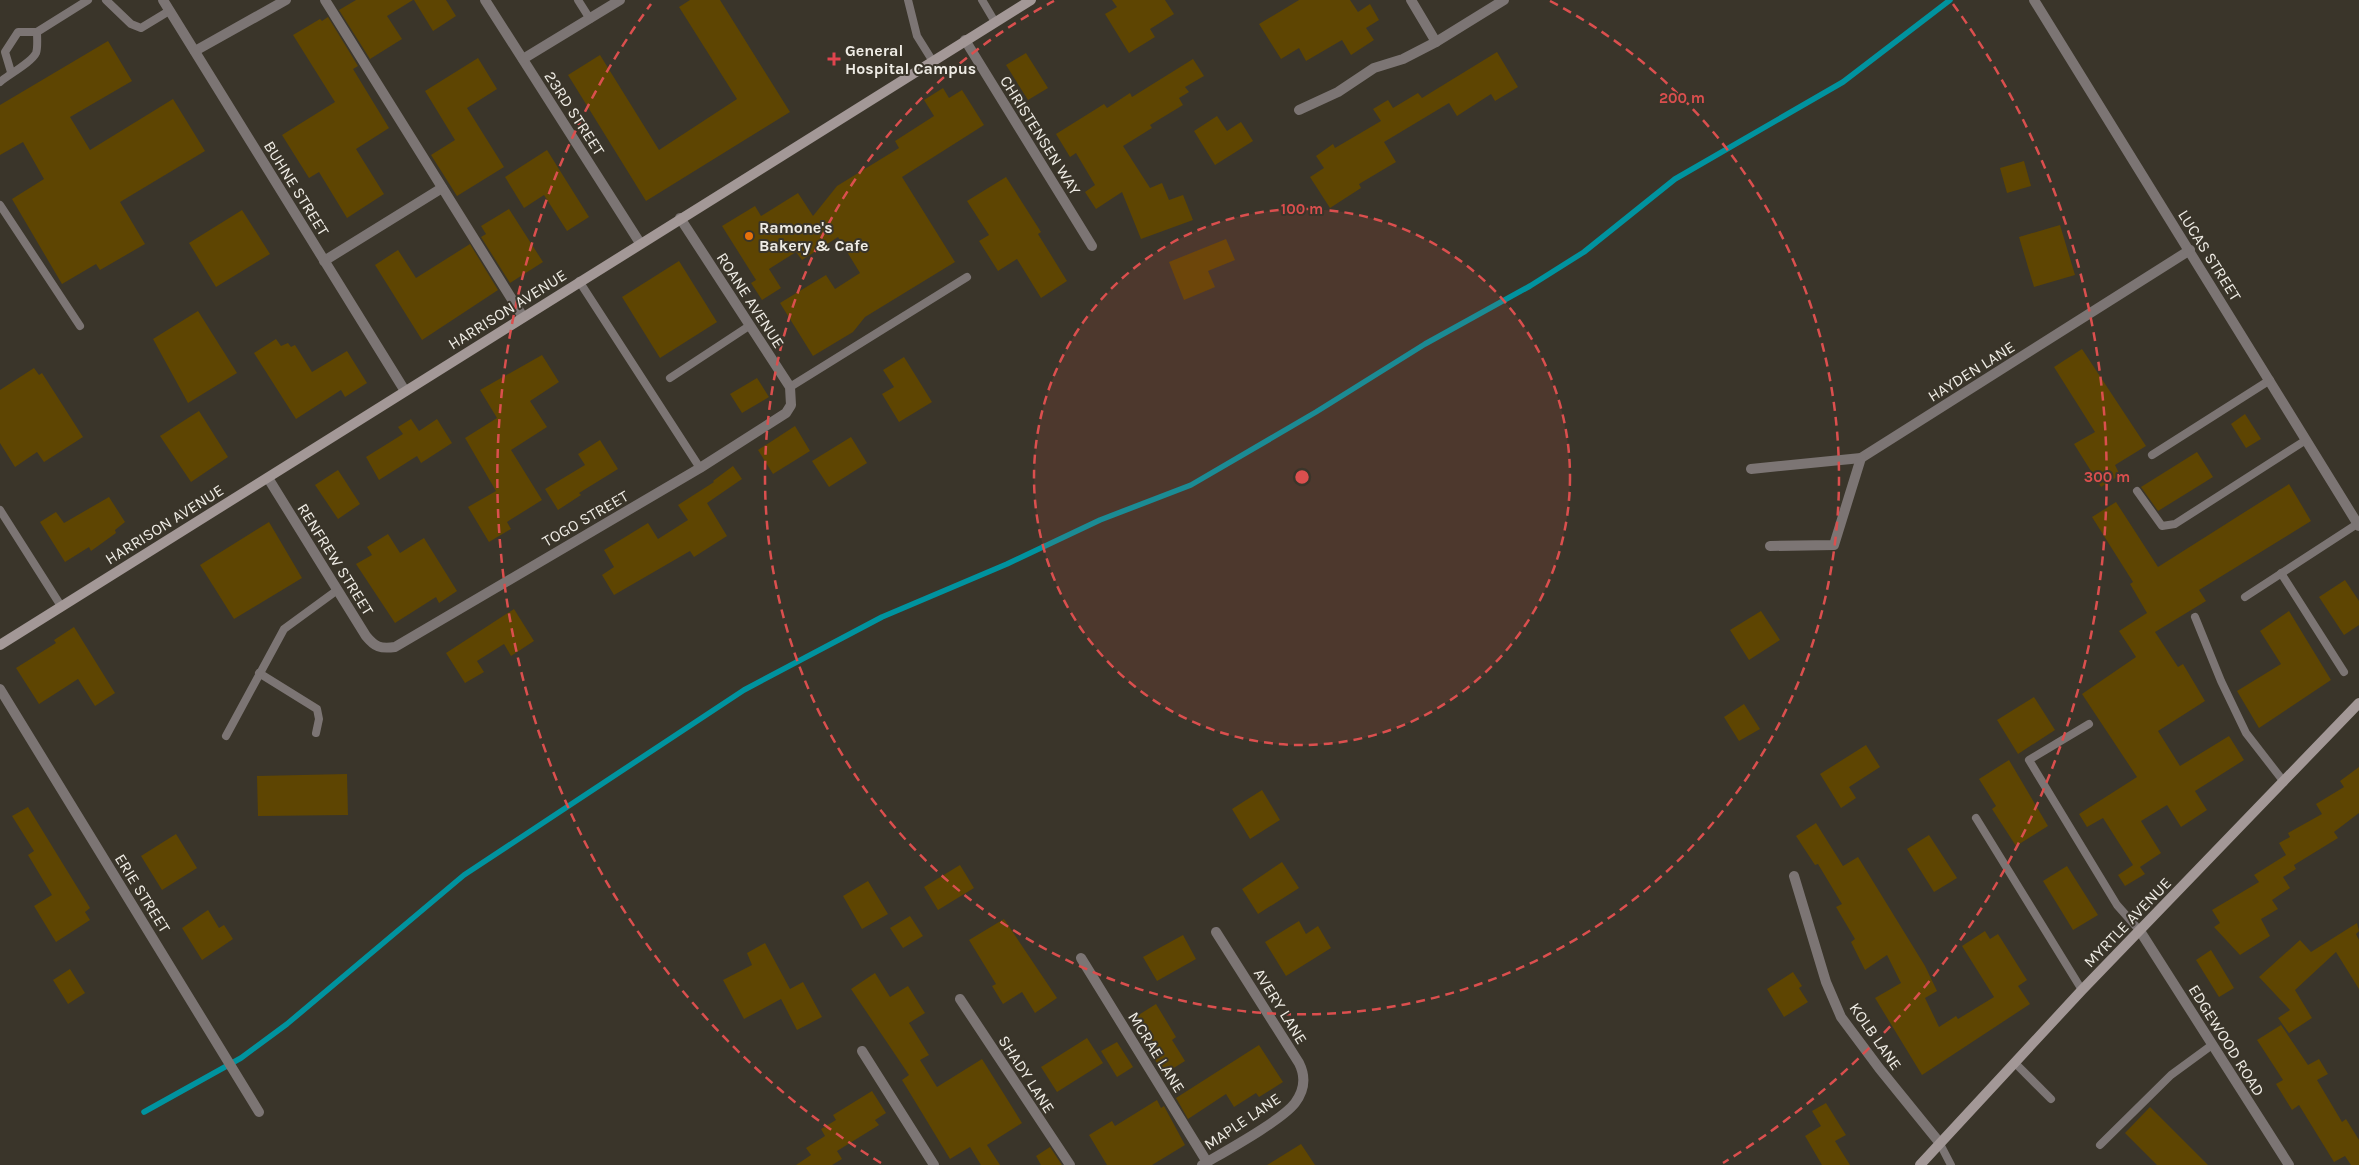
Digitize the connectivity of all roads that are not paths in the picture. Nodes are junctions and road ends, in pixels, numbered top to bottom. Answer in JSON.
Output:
{"nodes":[{"id":1,"x":88,"y":0,"type":"edge"},
{"id":2,"x":106,"y":0,"type":"edge"},
{"id":3,"x":163,"y":0,"type":"edge"},
{"id":4,"x":286,"y":0,"type":"edge"},
{"id":5,"x":325,"y":0,"type":"edge"},
{"id":6,"x":485,"y":0,"type":"edge"},
{"id":7,"x":578,"y":0,"type":"edge"},
{"id":8,"x":620,"y":0,"type":"edge"},
{"id":9,"x":908,"y":0,"type":"edge"},
{"id":10,"x":982,"y":0,"type":"edge"},
{"id":11,"x":1031,"y":0,"type":"edge"},
{"id":12,"x":1411,"y":0,"type":"edge"},
{"id":13,"x":1504,"y":0,"type":"edge"},
{"id":14,"x":2034,"y":0,"type":"edge"},
{"id":15,"x":170,"y":11,"type":"junction"},
{"id":16,"x":590,"y":19,"type":"junction"},
{"id":17,"x":995,"y":22,"type":"junction"},
{"id":18,"x":37,"y":32,"type":"junction"},
{"id":19,"x":965,"y":40,"type":"junction"},
{"id":20,"x":1436,"y":42,"type":"junction"},
{"id":21,"x":195,"y":51,"type":"junction"},
{"id":22,"x":522,"y":59,"type":"junction"},
{"id":23,"x":932,"y":60,"type":"junction"},
{"id":24,"x":11,"y":72,"type":"junction"},
{"id":25,"x":0,"y":82,"type":"edge"},
{"id":26,"x":1299,"y":110,"type":"dead end"},
{"id":27,"x":442,"y":188,"type":"junction"},
{"id":28,"x":0,"y":205,"type":"edge"},
{"id":29,"x":680,"y":218,"type":"junction"},
{"id":30,"x":640,"y":243,"type":"junction"},
{"id":31,"x":1092,"y":246,"type":"dead end"},
{"id":32,"x":2190,"y":250,"type":"junction"},
{"id":33,"x":324,"y":260,"type":"junction"},
{"id":34,"x":967,"y":277,"type":"dead end"},
{"id":35,"x":579,"y":281,"type":"junction"},
{"id":36,"x":523,"y":317,"type":"junction"},
{"id":37,"x":80,"y":326,"type":"dead end"},
{"id":38,"x":749,"y":326,"type":"junction"},
{"id":39,"x":670,"y":378,"type":"dead end"},
{"id":40,"x":2270,"y":380,"type":"junction"},
{"id":41,"x":790,"y":387,"type":"junction"},
{"id":42,"x":406,"y":391,"type":"junction"},
{"id":43,"x":791,"y":400,"type":"joint"},
{"id":44,"x":2306,"y":440,"type":"junction"},
{"id":45,"x":2152,"y":455,"type":"dead end"},
{"id":46,"x":1861,"y":458,"type":"junction"},
{"id":47,"x":700,"y":468,"type":"junction"},
{"id":48,"x":1751,"y":469,"type":"dead end"},
{"id":49,"x":268,"y":478,"type":"junction"},
{"id":50,"x":2137,"y":491,"type":"dead end"},
{"id":51,"x":0,"y":510,"type":"edge"},
{"id":52,"x":2358,"y":525,"type":"edge"},
{"id":53,"x":1770,"y":546,"type":"dead end"},
{"id":54,"x":2281,"y":573,"type":"junction"},
{"id":55,"x":336,"y":591,"type":"junction"},
{"id":56,"x":2245,"y":596,"type":"dead end"},
{"id":57,"x":61,"y":606,"type":"junction"},
{"id":58,"x":2195,"y":617,"type":"dead end"},
{"id":59,"x":0,"y":645,"type":"edge"},
{"id":60,"x":384,"y":649,"type":"joint"},
{"id":61,"x":2344,"y":672,"type":"dead end"},
{"id":62,"x":259,"y":673,"type":"junction"},
{"id":63,"x":0,"y":690,"type":"edge"},
{"id":64,"x":2359,"y":703,"type":"edge"},
{"id":65,"x":2089,"y":724,"type":"dead end"},
{"id":66,"x":316,"y":733,"type":"dead end"},
{"id":67,"x":226,"y":736,"type":"dead end"},
{"id":68,"x":2284,"y":782,"type":"junction"},
{"id":69,"x":1976,"y":818,"type":"dead end"},
{"id":70,"x":1794,"y":876,"type":"dead end"},
{"id":71,"x":2140,"y":931,"type":"junction"},
{"id":72,"x":1216,"y":932,"type":"dead end"},
{"id":73,"x":1081,"y":958,"type":"dead end"},
{"id":74,"x":2082,"y":990,"type":"junction"},
{"id":75,"x":960,"y":999,"type":"dead end"},
{"id":76,"x":2212,"y":1045,"type":"junction"},
{"id":77,"x":862,"y":1051,"type":"dead end"},
{"id":78,"x":2015,"y":1063,"type":"junction"},
{"id":79,"x":2051,"y":1099,"type":"dead end"},
{"id":80,"x":1297,"y":1100,"type":"joint"},
{"id":81,"x":259,"y":1112,"type":"dead end"},
{"id":82,"x":1939,"y":1142,"type":"junction"},
{"id":83,"x":2100,"y":1145,"type":"dead end"},
{"id":84,"x":1204,"y":1164,"type":"edge"},
{"id":85,"x":934,"y":1165,"type":"edge"},
{"id":86,"x":1070,"y":1165,"type":"edge"},
{"id":87,"x":1920,"y":1165,"type":"edge"},
{"id":88,"x":1951,"y":1165,"type":"edge"},
{"id":89,"x":2288,"y":1165,"type":"edge"}],
"edges":[{"from":1,"to":18,"type":"lane"},
{"from":2,"to":15,"type":"lane"},
{"from":3,"to":15,"type":"street","name":"BUHNE STREET"},
{"from":4,"to":21,"type":"street"},
{"from":5,"to":27,"type":"street"},
{"from":6,"to":22,"type":"street","name":"23RD STREET"},
{"from":7,"to":16,"type":"lane"},
{"from":8,"to":16,"type":"street"},
{"from":9,"to":23,"type":"lane"},
{"from":10,"to":17,"type":"lane"},
{"from":11,"to":17,"type":"main road","name":"HARRISON AVENUE"},
{"from":12,"to":20,"type":"street"},
{"from":13,"to":20,"type":"street"},
{"from":14,"to":32,"type":"street","name":"LUCAS STREET"},
{"from":15,"to":21,"type":"street","name":"BUHNE STREET"},
{"from":16,"to":22,"type":"street"},
{"from":17,"to":19,"type":"main road","name":"HARRISON AVENUE"},
{"from":18,"to":24,"type":"lane"},
{"from":18,"to":24,"type":"lane"},
{"from":19,"to":23,"type":"main road","name":"HARRISON AVENUE"},
{"from":19,"to":31,"type":"street","name":"CHRISTENSEN WAY"},
{"from":20,"to":26,"type":"street"},
{"from":21,"to":33,"type":"street","name":"BUHNE STREET"},
{"from":22,"to":30,"type":"street","name":"23RD STREET"},
{"from":23,"to":29,"type":"main road","name":"HARRISON AVENUE"},
{"from":24,"to":25,"type":"lane"},
{"from":27,"to":33,"type":"street"},
{"from":27,"to":36,"type":"street"},
{"from":28,"to":37,"type":"lane"},
{"from":29,"to":30,"type":"main road","name":"HARRISON AVENUE"},
{"from":29,"to":38,"type":"street","name":"ROANE AVENUE"},
{"from":30,"to":35,"type":"main road","name":"HARRISON AVENUE"},
{"from":32,"to":40,"type":"street","name":"LUCAS STREET"},
{"from":32,"to":46,"type":"street","name":"HAYDEN LANE"},
{"from":33,"to":42,"type":"street","name":"BUHNE STREET"},
{"from":34,"to":41,"type":"lane"},
{"from":35,"to":36,"type":"main road","name":"HARRISON AVENUE"},
{"from":35,"to":47,"type":"lane"},
{"from":36,"to":42,"type":"main road","name":"HARRISON AVENUE"},
{"from":38,"to":39,"type":"lane"},
{"from":38,"to":41,"type":"street","name":"ROANE AVENUE"},
{"from":40,"to":44,"type":"street","name":"LUCAS STREET"},
{"from":40,"to":45,"type":"lane"},
{"from":41,"to":43,"type":"street","name":"ROANE AVENUE"},
{"from":42,"to":49,"type":"main road","name":"HARRISON AVENUE"},
{"from":43,"to":47,"type":"street","name":"TOGO STREET"},
{"from":44,"to":50,"type":"lane"},
{"from":44,"to":52,"type":"street","name":"LUCAS STREET"},
{"from":46,"to":48,"type":"street","name":"HAYDEN LANE"},
{"from":46,"to":53,"type":"street"},
{"from":47,"to":60,"type":"street","name":"TOGO STREET"},
{"from":49,"to":55,"type":"street","name":"RENFREW STREET"},
{"from":49,"to":57,"type":"main road","name":"HARRISON AVENUE"},
{"from":51,"to":57,"type":"lane"},
{"from":52,"to":54,"type":"lane"},
{"from":54,"to":56,"type":"lane"},
{"from":54,"to":61,"type":"lane"},
{"from":55,"to":60,"type":"street","name":"RENFREW STREET"},
{"from":55,"to":62,"type":"lane"},
{"from":57,"to":59,"type":"main road","name":"HARRISON AVENUE"},
{"from":58,"to":68,"type":"lane"},
{"from":62,"to":66,"type":"lane"},
{"from":62,"to":67,"type":"lane"},
{"from":63,"to":81,"type":"street","name":"ERIE STREET"},
{"from":64,"to":68,"type":"main road","name":"MYRTLE AVENUE"},
{"from":65,"to":71,"type":"lane"},
{"from":68,"to":71,"type":"main road","name":"MYRTLE AVENUE"},
{"from":69,"to":74,"type":"lane"},
{"from":70,"to":82,"type":"street","name":"KOLB LANE"},
{"from":71,"to":74,"type":"main road","name":"MYRTLE AVENUE"},
{"from":71,"to":76,"type":"street","name":"EDGEWOOD ROAD"},
{"from":72,"to":80,"type":"street","name":"AVERY LANE"},
{"from":73,"to":84,"type":"street","name":"MCRAE LANE"},
{"from":74,"to":78,"type":"main road","name":"MYRTLE AVENUE"},
{"from":75,"to":86,"type":"street","name":"SHADY LANE"},
{"from":76,"to":83,"type":"lane"},
{"from":76,"to":89,"type":"street","name":"EDGEWOOD ROAD"},
{"from":77,"to":85,"type":"street"},
{"from":78,"to":79,"type":"lane"},
{"from":78,"to":82,"type":"main road","name":"MYRTLE AVENUE"},
{"from":80,"to":84,"type":"street","name":"MAPLE LANE"},
{"from":82,"to":87,"type":"main road","name":"MYRTLE AVENUE"},
{"from":82,"to":88,"type":"lane"}]}
